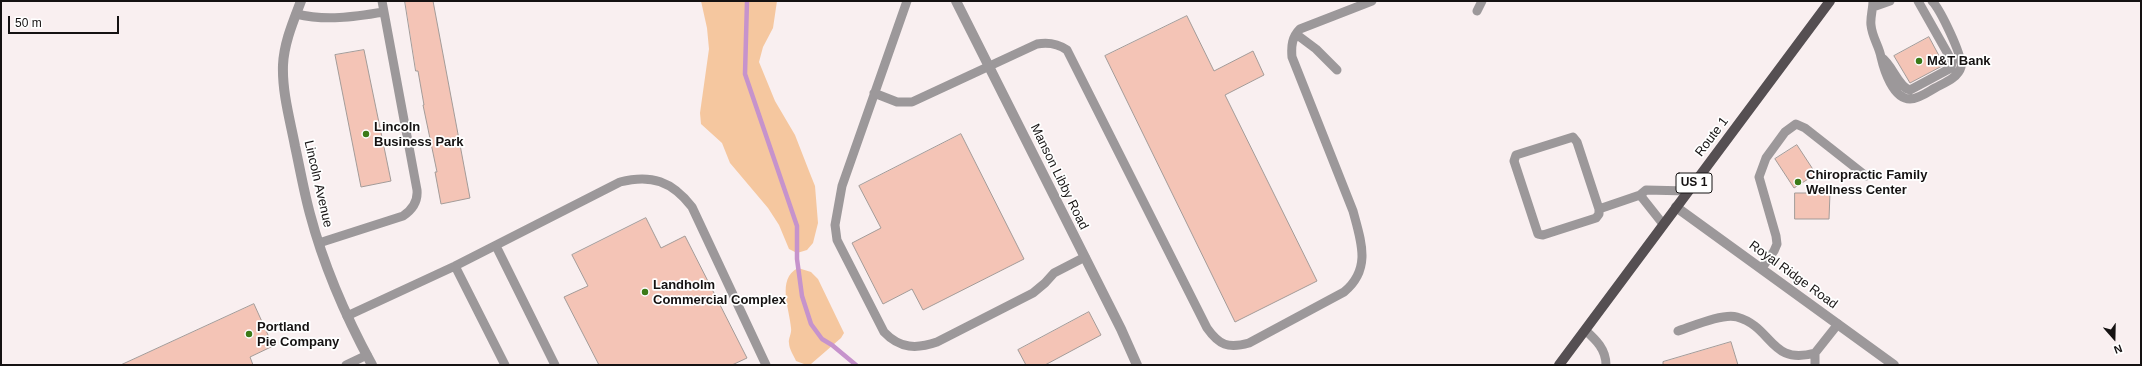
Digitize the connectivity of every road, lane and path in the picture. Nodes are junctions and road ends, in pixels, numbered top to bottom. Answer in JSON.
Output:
{"nodes":[{"id":1,"x":301,"y":1,"type":"edge"},
{"id":2,"x":382,"y":1,"type":"edge"},
{"id":3,"x":907,"y":1,"type":"edge"},
{"id":4,"x":956,"y":1,"type":"edge"},
{"id":5,"x":1372,"y":1,"type":"edge"},
{"id":6,"x":1482,"y":1,"type":"edge"},
{"id":7,"x":1830,"y":1,"type":"edge"},
{"id":8,"x":1890,"y":1,"type":"edge"},
{"id":9,"x":1918,"y":1,"type":"edge"},
{"id":10,"x":1932,"y":1,"type":"edge"},
{"id":11,"x":1360,"y":3,"type":"edge"},
{"id":12,"x":1873,"y":4,"type":"edge"},
{"id":13,"x":1477,"y":11,"type":"dead end"},
{"id":14,"x":384,"y":12,"type":"junction"},
{"id":15,"x":296,"y":14,"type":"junction"},
{"id":16,"x":1296,"y":34,"type":"junction"},
{"id":17,"x":1881,"y":57,"type":"junction"},
{"id":18,"x":990,"y":65,"type":"junction"},
{"id":19,"x":1337,"y":70,"type":"dead end"},
{"id":20,"x":874,"y":93,"type":"junction"},
{"id":21,"x":1866,"y":176,"type":"dead end"},
{"id":22,"x":1688,"y":191,"type":"junction"},
{"id":23,"x":1640,"y":195,"type":"junction"},
{"id":24,"x":1676,"y":207,"type":"junction"},
{"id":25,"x":1599,"y":209,"type":"junction"},
{"id":26,"x":1663,"y":224,"type":"junction"},
{"id":27,"x":319,"y":243,"type":"junction"},
{"id":28,"x":496,"y":246,"type":"junction"},
{"id":29,"x":1084,"y":257,"type":"junction"},
{"id":30,"x":455,"y":266,"type":"junction"},
{"id":31,"x":1762,"y":268,"type":"junction"},
{"id":32,"x":347,"y":316,"type":"junction"},
{"id":33,"x":1838,"y":324,"type":"junction"},
{"id":34,"x":1585,"y":330,"type":"junction"},
{"id":35,"x":1678,"y":331,"type":"dead end"},
{"id":36,"x":1815,"y":353,"type":"junction"},
{"id":37,"x":367,"y":355,"type":"junction"},
{"id":38,"x":346,"y":365,"type":"edge"},
{"id":39,"x":372,"y":365,"type":"edge"},
{"id":40,"x":505,"y":365,"type":"edge"},
{"id":41,"x":555,"y":365,"type":"edge"},
{"id":42,"x":766,"y":365,"type":"edge"},
{"id":43,"x":1137,"y":365,"type":"edge"},
{"id":44,"x":1558,"y":365,"type":"edge"},
{"id":45,"x":1606,"y":365,"type":"edge"},
{"id":46,"x":1815,"y":365,"type":"edge"},
{"id":47,"x":1894,"y":365,"type":"edge"}],
"edges":[{"from":1,"to":15,"type":"street","name":"Lincoln Avenue"},
{"from":2,"to":14,"type":"lane"},
{"from":3,"to":20,"type":"lane"},
{"from":4,"to":18,"type":"street","name":"Manson Libby Road"},
{"from":5,"to":11,"type":"lane"},
{"from":6,"to":13,"type":"lane"},
{"from":7,"to":22,"type":"main road","name":"Route 1","number":"US 1"},
{"from":8,"to":12,"type":"lane"},
{"from":9,"to":17,"type":"lane"},
{"from":10,"to":17,"type":"lane"},
{"from":11,"to":16,"type":"lane"},
{"from":12,"to":17,"type":"lane"},
{"from":14,"to":15,"type":"lane"},
{"from":14,"to":27,"type":"lane"},
{"from":15,"to":27,"type":"street","name":"Lincoln Avenue"},
{"from":16,"to":18,"type":"lane"},
{"from":16,"to":19,"type":"lane"},
{"from":18,"to":20,"type":"lane"},
{"from":18,"to":29,"type":"street","name":"Manson Libby Road"},
{"from":20,"to":29,"type":"lane"},
{"from":21,"to":31,"type":"lane"},
{"from":22,"to":23,"type":"lane"},
{"from":22,"to":24,"type":"main road","name":"Route 1","number":"US 1"},
{"from":23,"to":25,"type":"lane"},
{"from":23,"to":26,"type":"lane"},
{"from":24,"to":26,"type":"main road","name":"Route 1","number":"US 1"},
{"from":24,"to":31,"type":"street","name":"Royal Ridge Road"},
{"from":25,"to":25,"type":"lane"},
{"from":26,"to":34,"type":"main road","name":"Route 1","number":"US 1"},
{"from":27,"to":32,"type":"street","name":"Lincoln Avenue"},
{"from":28,"to":30,"type":"lane"},
{"from":28,"to":41,"type":"lane"},
{"from":28,"to":42,"type":"lane"},
{"from":29,"to":43,"type":"street","name":"Manson Libby Road"},
{"from":30,"to":32,"type":"lane"},
{"from":30,"to":40,"type":"lane"},
{"from":31,"to":33,"type":"street","name":"Royal Ridge Road"},
{"from":32,"to":37,"type":"street","name":"Lincoln Avenue"},
{"from":33,"to":36,"type":"lane"},
{"from":33,"to":47,"type":"street","name":"Royal Ridge Road"},
{"from":34,"to":44,"type":"main road","name":"Route 1","number":"US 1"},
{"from":34,"to":45,"type":"lane"},
{"from":35,"to":36,"type":"lane"},
{"from":36,"to":46,"type":"lane"},
{"from":37,"to":38,"type":"lane"},
{"from":37,"to":39,"type":"street","name":"Lincoln Avenue"}]}
